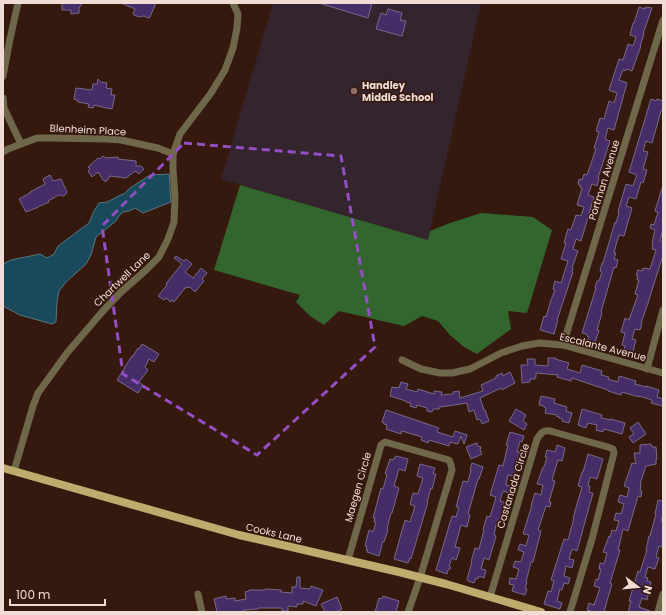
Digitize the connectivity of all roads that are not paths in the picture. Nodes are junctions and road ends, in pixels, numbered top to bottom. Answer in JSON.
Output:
{"nodes":[{"id":1,"x":18,"y":3,"type":"edge"},
{"id":2,"x":233,"y":3,"type":"edge"},
{"id":3,"x":663,"y":20,"type":"edge"},
{"id":4,"x":3,"y":76,"type":"edge"},
{"id":5,"x":3,"y":98,"type":"edge"},
{"id":6,"x":21,"y":144,"type":"junction"},
{"id":7,"x":3,"y":152,"type":"edge"},
{"id":8,"x":173,"y":154,"type":"junction"},
{"id":9,"x":663,"y":310,"type":"edge"},
{"id":10,"x":564,"y":345,"type":"junction"},
{"id":11,"x":402,"y":360,"type":"dead end"},
{"id":12,"x":647,"y":369,"type":"junction"},
{"id":13,"x":663,"y":373,"type":"edge"},
{"id":14,"x":3,"y":468,"type":"edge"},
{"id":15,"x":14,"y":471,"type":"junction"},
{"id":16,"x":348,"y":560,"type":"junction"},
{"id":17,"x":420,"y":578,"type":"junction"},
{"id":18,"x":198,"y":594,"type":"dead end"},
{"id":19,"x":663,"y":594,"type":"edge"},
{"id":20,"x":490,"y":597,"type":"junction"},
{"id":21,"x":525,"y":610,"type":"edge"},
{"id":22,"x":202,"y":612,"type":"edge"},
{"id":23,"x":408,"y":612,"type":"edge"},
{"id":24,"x":541,"y":612,"type":"edge"},
{"id":25,"x":570,"y":612,"type":"edge"},
{"id":26,"x":658,"y":612,"type":"edge"}],
"edges":[{"from":1,"to":4,"type":"street"},
{"from":2,"to":8,"type":"street","name":"Chartwell Lane"},
{"from":3,"to":10,"type":"street","name":"Portman Avenue"},
{"from":5,"to":6,"type":"street"},
{"from":6,"to":7,"type":"street","name":"Blenheim Place"},
{"from":6,"to":8,"type":"street","name":"Blenheim Place"},
{"from":8,"to":15,"type":"street","name":"Chartwell Lane"},
{"from":9,"to":12,"type":"street"},
{"from":10,"to":11,"type":"street","name":"Escalante Avenue"},
{"from":10,"to":12,"type":"street","name":"Escalante Avenue"},
{"from":12,"to":13,"type":"street","name":"Escalante Avenue"},
{"from":14,"to":15,"type":"main road","name":"Cooks Lane"},
{"from":15,"to":16,"type":"main road","name":"Cooks Lane"},
{"from":16,"to":17,"type":"main road","name":"Cooks Lane"},
{"from":16,"to":17,"type":"street","name":"Maegen Circle"},
{"from":17,"to":20,"type":"main road","name":"Cooks Lane"},
{"from":17,"to":23,"type":"street"},
{"from":18,"to":22,"type":"street"},
{"from":19,"to":26,"type":"street"},
{"from":20,"to":21,"type":"main road","name":"Cooks Lane"},
{"from":20,"to":25,"type":"street","name":"Castanada Circle"},
{"from":21,"to":24,"type":"main road","name":"Cooks Lane"}]}
